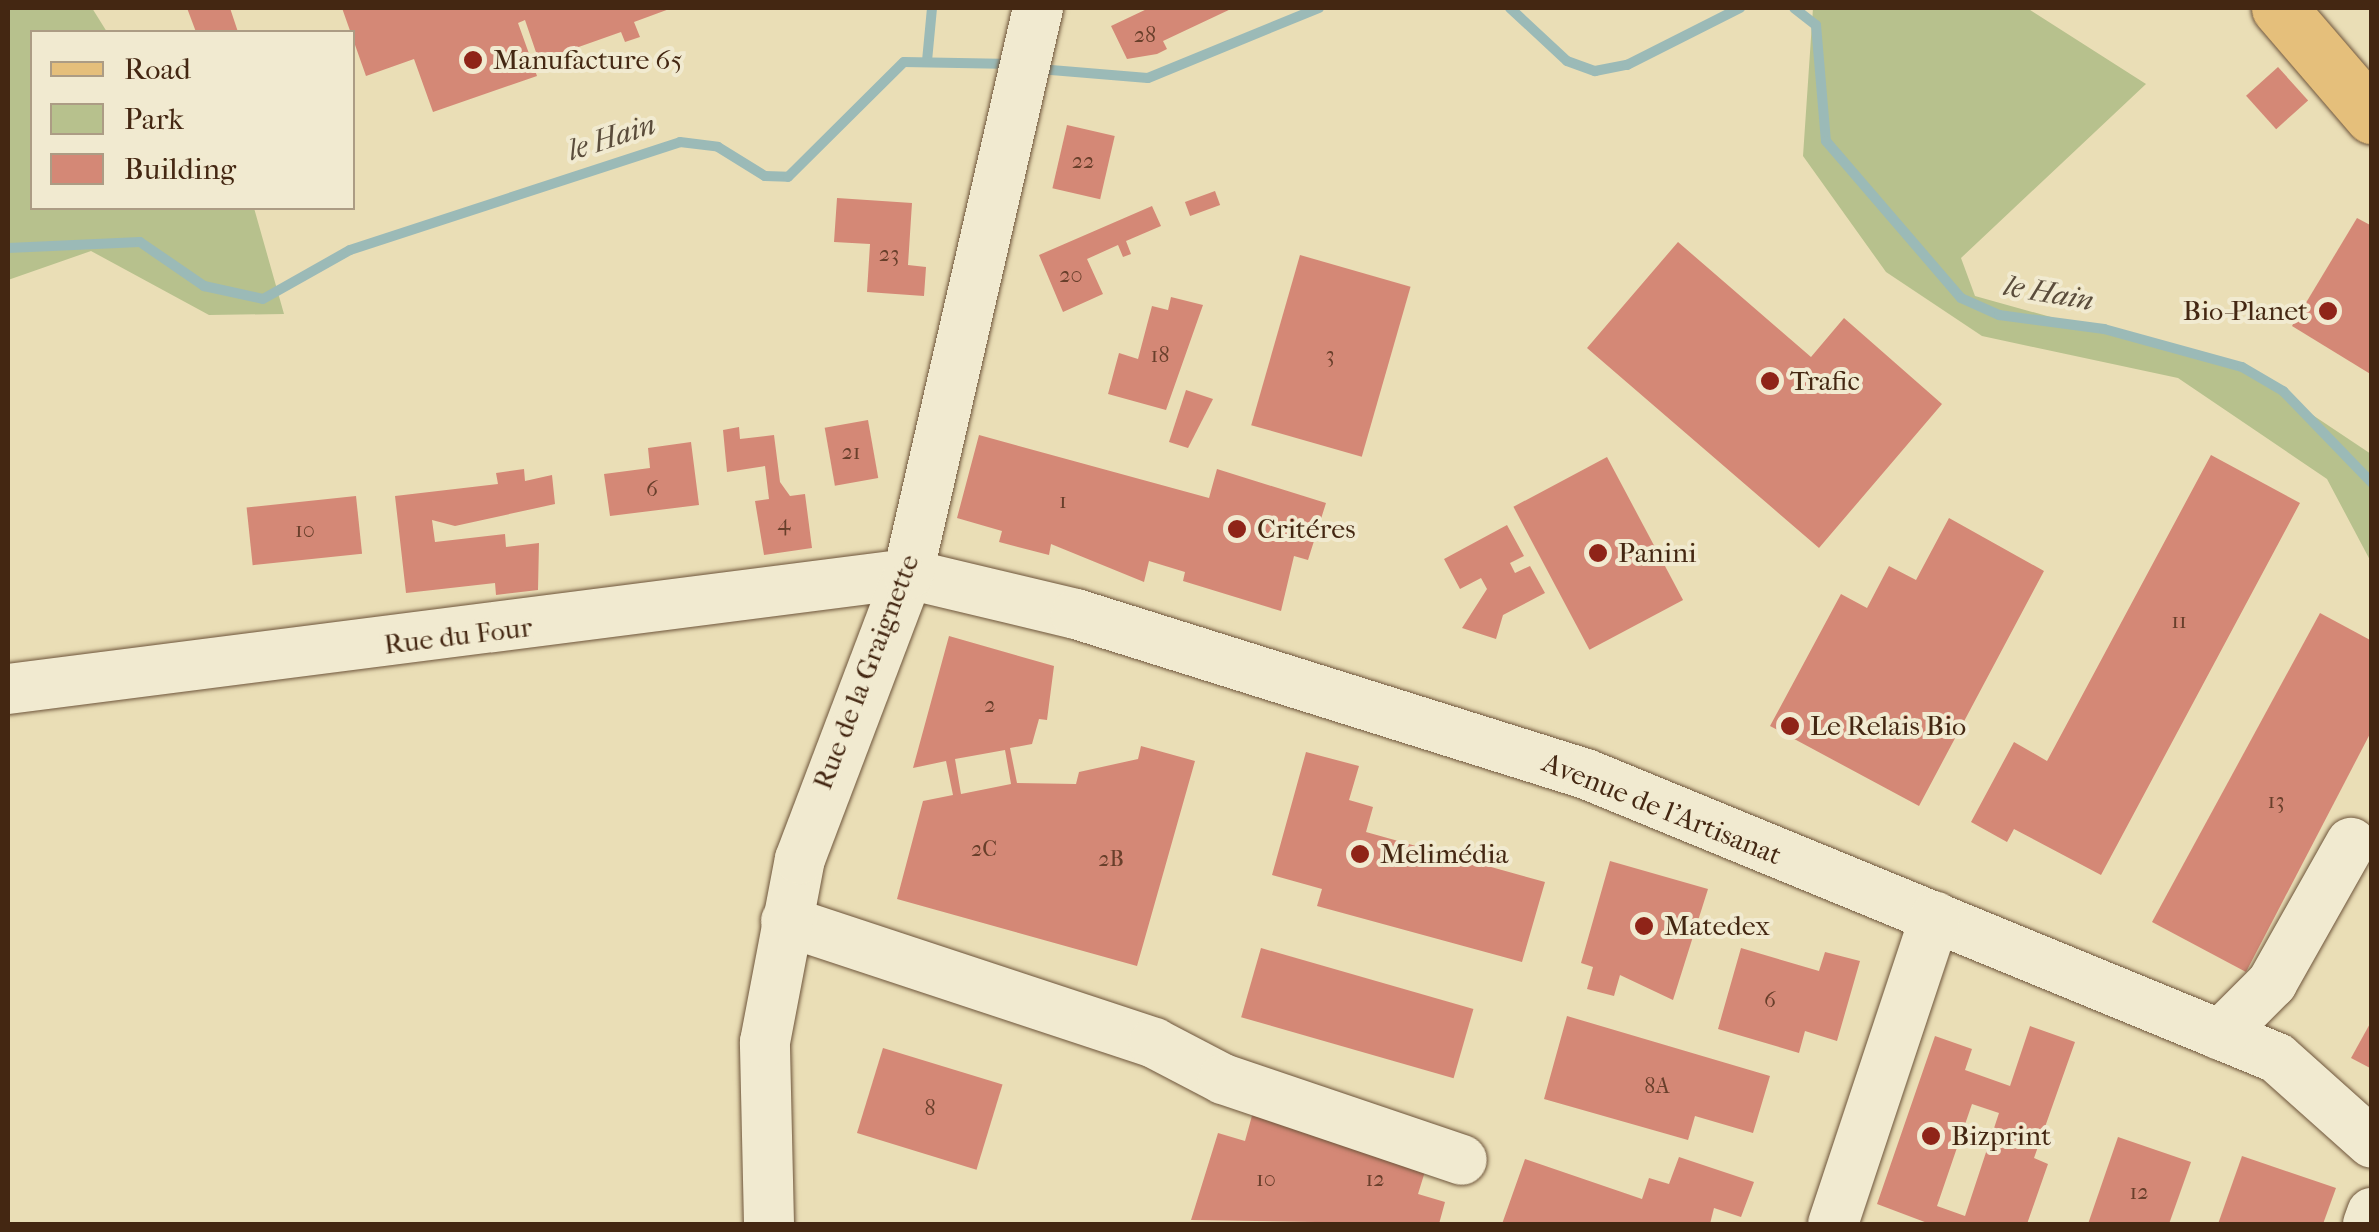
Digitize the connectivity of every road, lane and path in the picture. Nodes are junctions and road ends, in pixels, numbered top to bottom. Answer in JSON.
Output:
{"nodes":[{"id":1,"x":2279,"y":8,"type":"edge"},
{"id":2,"x":1031,"y":41,"type":"edge"},
{"id":3,"x":2372,"y":116,"type":"edge"},
{"id":4,"x":908,"y":574,"type":"junction"},
{"id":5,"x":8,"y":689,"type":"edge"},
{"id":6,"x":2350,"y":843,"type":"dead end"},
{"id":7,"x":1935,"y":918,"type":"junction"},
{"id":8,"x":786,"y":921,"type":"junction"},
{"id":9,"x":2220,"y":1035,"type":"junction"},
{"id":10,"x":2372,"y":1143,"type":"edge"},
{"id":11,"x":1462,"y":1160,"type":"dead end"},
{"id":12,"x":2372,"y":1214,"type":"edge"},
{"id":13,"x":770,"y":1224,"type":"edge"},
{"id":14,"x":1834,"y":1224,"type":"edge"},
{"id":15,"x":2368,"y":1224,"type":"edge"}],
"edges":[{"from":1,"to":3,"type":"main road"},
{"from":2,"to":4,"type":"street","name":"Rue de la Graignette"},
{"from":4,"to":5,"type":"street","name":"Rue du Four"},
{"from":4,"to":7,"type":"street","name":"Avenue de l'Artisanat"},
{"from":4,"to":8,"type":"street","name":"Rue de la Graignette"},
{"from":6,"to":9,"type":"street"},
{"from":7,"to":9,"type":"street","name":"Avenue de l'Artisanat"},
{"from":7,"to":14,"type":"street"},
{"from":8,"to":11,"type":"street"},
{"from":8,"to":13,"type":"street","name":"Rue de la Graignette"},
{"from":9,"to":10,"type":"street","name":"Avenue de l'Artisanat"},
{"from":12,"to":15,"type":"street"}]}
